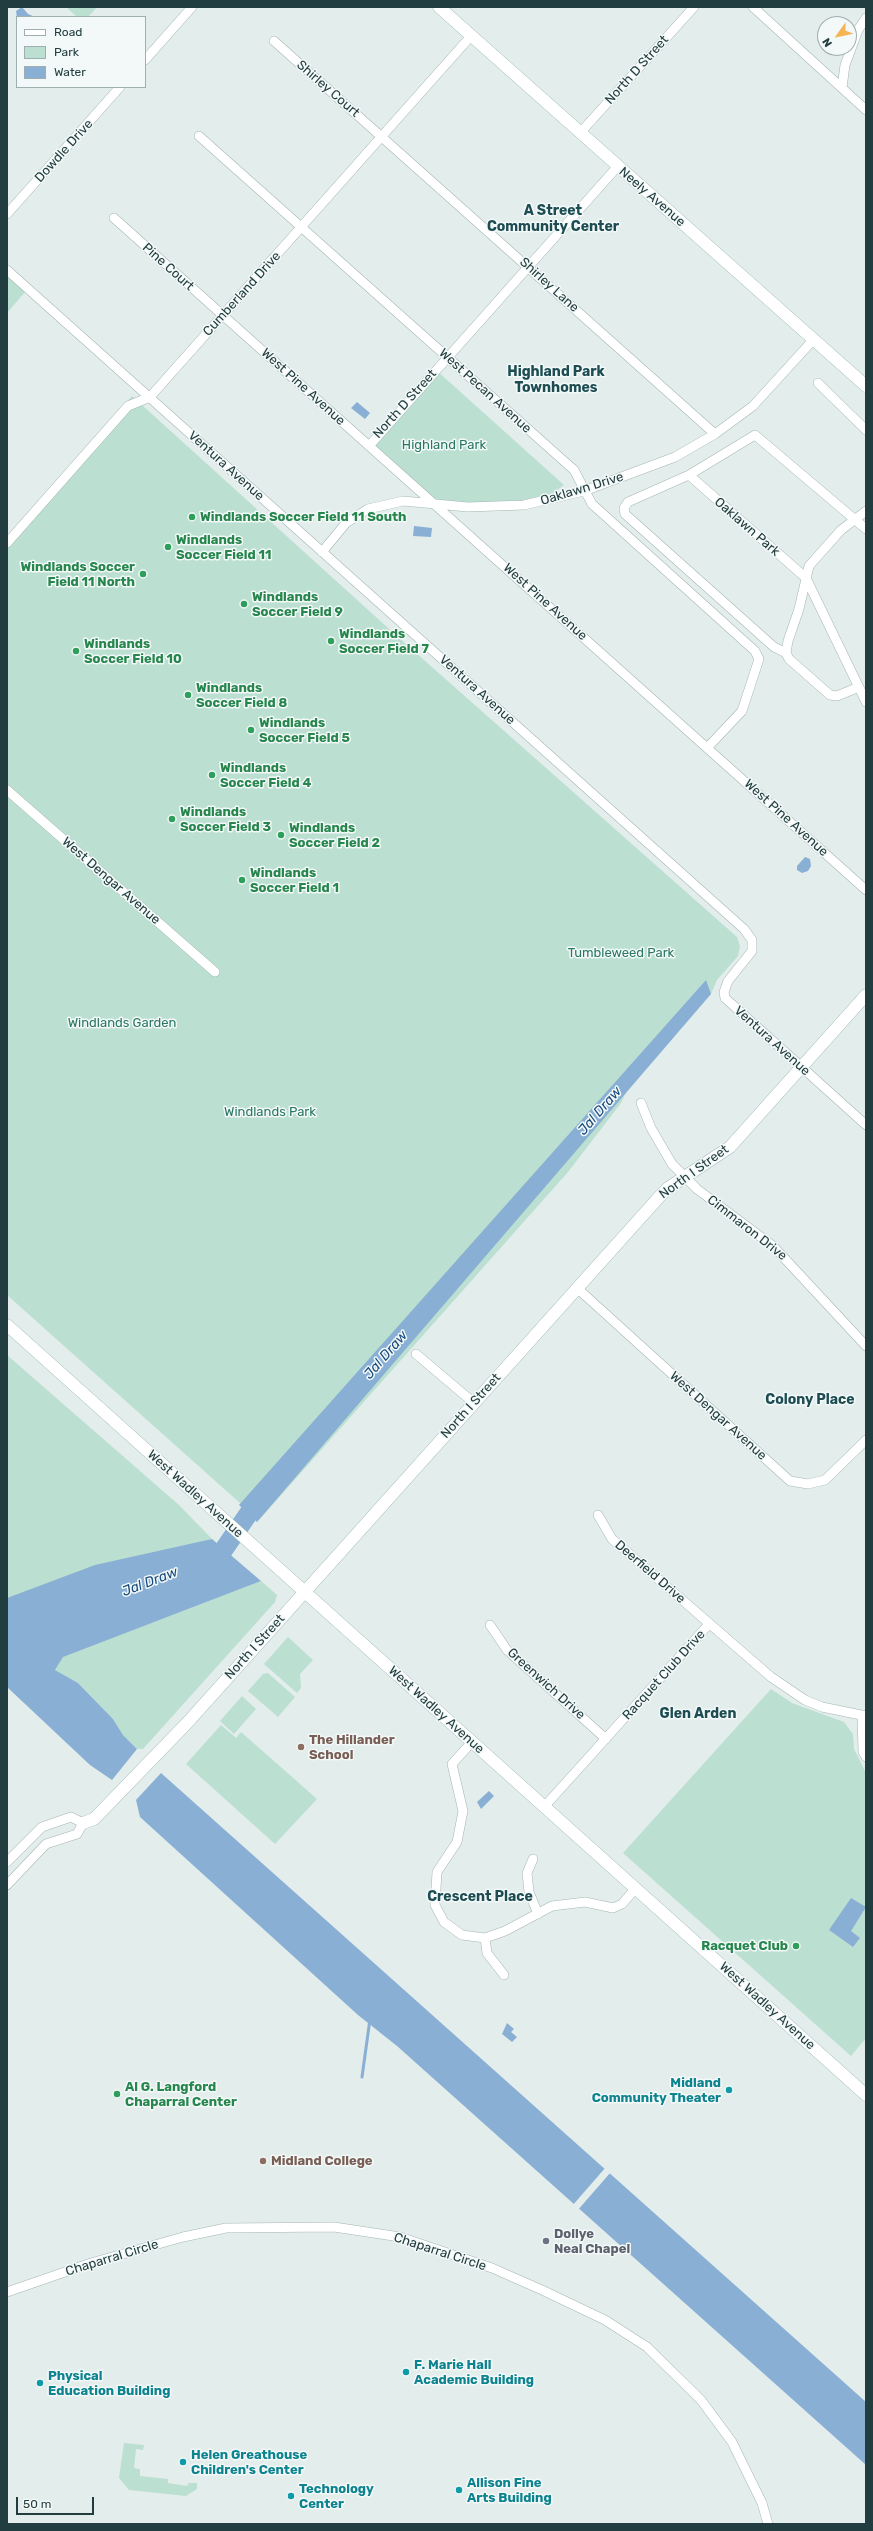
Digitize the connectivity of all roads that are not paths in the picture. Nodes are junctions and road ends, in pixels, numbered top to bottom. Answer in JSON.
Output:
{"nodes":[{"id":1,"x":192,"y":7,"type":"edge"},
{"id":2,"x":439,"y":7,"type":"edge"},
{"id":3,"x":694,"y":7,"type":"edge"},
{"id":4,"x":753,"y":7,"type":"edge"},
{"id":5,"x":866,"y":18,"type":"edge"},
{"id":6,"x":471,"y":36,"type":"junction"},
{"id":7,"x":274,"y":41,"type":"dead end"},
{"id":8,"x":146,"y":59,"type":"edge"},
{"id":9,"x":119,"y":88,"type":"edge"},
{"id":10,"x":842,"y":88,"type":"junction"},
{"id":11,"x":866,"y":110,"type":"edge"},
{"id":12,"x":580,"y":132,"type":"junction"},
{"id":13,"x":199,"y":136,"type":"dead end"},
{"id":14,"x":382,"y":136,"type":"junction"},
{"id":15,"x":618,"y":166,"type":"junction"},
{"id":16,"x":7,"y":214,"type":"edge"},
{"id":17,"x":114,"y":218,"type":"dead end"},
{"id":18,"x":301,"y":227,"type":"junction"},
{"id":19,"x":528,"y":267,"type":"junction"},
{"id":20,"x":7,"y":270,"type":"edge"},
{"id":21,"x":222,"y":315,"type":"junction"},
{"id":22,"x":814,"y":339,"type":"junction"},
{"id":23,"x":447,"y":357,"type":"junction"},
{"id":24,"x":818,"y":383,"type":"dead end"},
{"id":25,"x":866,"y":386,"type":"edge"},
{"id":26,"x":150,"y":398,"type":"junction"},
{"id":27,"x":866,"y":430,"type":"edge"},
{"id":28,"x":715,"y":434,"type":"junction"},
{"id":29,"x":369,"y":446,"type":"junction"},
{"id":30,"x":689,"y":476,"type":"junction"},
{"id":31,"x":584,"y":491,"type":"junction"},
{"id":32,"x":434,"y":504,"type":"junction"},
{"id":33,"x":866,"y":511,"type":"edge"},
{"id":34,"x":854,"y":520,"type":"junction"},
{"id":35,"x":866,"y":529,"type":"edge"},
{"id":36,"x":7,"y":543,"type":"edge"},
{"id":37,"x":322,"y":552,"type":"junction"},
{"id":38,"x":806,"y":578,"type":"junction"},
{"id":39,"x":786,"y":653,"type":"junction"},
{"id":40,"x":859,"y":687,"type":"junction"},
{"id":41,"x":866,"y":702,"type":"edge"},
{"id":42,"x":708,"y":747,"type":"junction"},
{"id":43,"x":7,"y":790,"type":"edge"},
{"id":44,"x":866,"y":890,"type":"edge"},
{"id":45,"x":215,"y":972,"type":"dead end"},
{"id":46,"x":866,"y":995,"type":"edge"},
{"id":47,"x":802,"y":1068,"type":"junction"},
{"id":48,"x":640,"y":1103,"type":"dead end"},
{"id":49,"x":866,"y":1125,"type":"edge"},
{"id":50,"x":685,"y":1177,"type":"junction"},
{"id":51,"x":576,"y":1288,"type":"junction"},
{"id":52,"x":7,"y":1325,"type":"edge"},
{"id":53,"x":866,"y":1346,"type":"edge"},
{"id":54,"x":416,"y":1354,"type":"dead end"},
{"id":55,"x":474,"y":1403,"type":"junction"},
{"id":56,"x":866,"y":1440,"type":"edge"},
{"id":57,"x":598,"y":1515,"type":"dead end"},
{"id":58,"x":304,"y":1592,"type":"junction"},
{"id":59,"x":709,"y":1624,"type":"junction"},
{"id":60,"x":490,"y":1625,"type":"dead end"},
{"id":61,"x":864,"y":1716,"type":"edge"},
{"id":62,"x":606,"y":1739,"type":"junction"},
{"id":63,"x":472,"y":1742,"type":"junction"},
{"id":64,"x":866,"y":1757,"type":"edge"},
{"id":65,"x":544,"y":1807,"type":"junction"},
{"id":66,"x":83,"y":1823,"type":"junction"},
{"id":67,"x":533,"y":1859,"type":"dead end"},
{"id":68,"x":7,"y":1862,"type":"edge"},
{"id":69,"x":7,"y":1885,"type":"edge"},
{"id":70,"x":635,"y":1889,"type":"junction"},
{"id":71,"x":538,"y":1914,"type":"junction"},
{"id":72,"x":485,"y":1938,"type":"junction"},
{"id":73,"x":504,"y":1975,"type":"dead end"},
{"id":74,"x":866,"y":2095,"type":"edge"},
{"id":75,"x":7,"y":2292,"type":"edge"},
{"id":76,"x":768,"y":2524,"type":"edge"}],
"edges":[{"from":1,"to":8,"type":"street"},
{"from":2,"to":6,"type":"street","name":"Neely Avenue"},
{"from":3,"to":12,"type":"street","name":"North D Street"},
{"from":4,"to":10,"type":"street"},
{"from":5,"to":10,"type":"street"},
{"from":6,"to":12,"type":"street","name":"Neely Avenue"},
{"from":6,"to":14,"type":"street","name":"Cumberland Drive"},
{"from":7,"to":14,"type":"street","name":"Shirley Court"},
{"from":9,"to":16,"type":"street","name":"Dowdle Drive"},
{"from":10,"to":11,"type":"street"},
{"from":12,"to":15,"type":"street","name":"Neely Avenue"},
{"from":13,"to":18,"type":"street","name":"West Pecan Avenue"},
{"from":14,"to":18,"type":"street","name":"Cumberland Drive"},
{"from":14,"to":19,"type":"street","name":"Shirley Lane"},
{"from":15,"to":19,"type":"street","name":"North D Street"},
{"from":15,"to":22,"type":"street","name":"Neely Avenue"},
{"from":17,"to":21,"type":"street","name":"Pine Court"},
{"from":18,"to":21,"type":"street","name":"Cumberland Drive"},
{"from":18,"to":23,"type":"street","name":"West Pecan Avenue"},
{"from":19,"to":23,"type":"street","name":"North D Street"},
{"from":19,"to":28,"type":"street","name":"Shirley Lane"},
{"from":20,"to":26,"type":"street","name":"Ventura Avenue"},
{"from":21,"to":26,"type":"street","name":"Cumberland Drive"},
{"from":21,"to":29,"type":"street","name":"West Pine Avenue"},
{"from":22,"to":25,"type":"street","name":"Neely Avenue"},
{"from":22,"to":28,"type":"street","name":"Oaklawn Drive"},
{"from":23,"to":29,"type":"street","name":"North D Street"},
{"from":23,"to":31,"type":"street","name":"West Pecan Avenue"},
{"from":24,"to":27,"type":"street"},
{"from":26,"to":36,"type":"street","name":"Cumberland Drive"},
{"from":26,"to":37,"type":"street","name":"Ventura Avenue"},
{"from":28,"to":31,"type":"street","name":"Oaklawn Drive"},
{"from":29,"to":32,"type":"street","name":"West Pine Avenue"},
{"from":30,"to":34,"type":"street"},
{"from":30,"to":38,"type":"street","name":"Oaklawn Park"},
{"from":30,"to":39,"type":"street"},
{"from":31,"to":32,"type":"street","name":"Oaklawn Drive"},
{"from":31,"to":42,"type":"street","name":"West Pecan Avenue"},
{"from":32,"to":37,"type":"street","name":"Oaklawn Drive"},
{"from":32,"to":42,"type":"street","name":"West Pine Avenue"},
{"from":33,"to":34,"type":"street"},
{"from":34,"to":35,"type":"street"},
{"from":34,"to":38,"type":"street"},
{"from":37,"to":47,"type":"street","name":"Ventura Avenue"},
{"from":38,"to":39,"type":"street"},
{"from":38,"to":40,"type":"street","name":"Oaklawn Park"},
{"from":39,"to":40,"type":"street"},
{"from":40,"to":41,"type":"street","name":"Oaklawn Park"},
{"from":42,"to":44,"type":"street","name":"West Pine Avenue"},
{"from":43,"to":45,"type":"street","name":"West Dengar Avenue"},
{"from":46,"to":47,"type":"street","name":"North I Street"},
{"from":47,"to":49,"type":"street","name":"Ventura Avenue"},
{"from":47,"to":50,"type":"street","name":"North I Street"},
{"from":48,"to":50,"type":"street","name":"Cimmaron Drive"},
{"from":50,"to":51,"type":"street","name":"North I Street"},
{"from":50,"to":53,"type":"street","name":"Cimmaron Drive"},
{"from":51,"to":55,"type":"street","name":"North I Street"},
{"from":51,"to":56,"type":"street","name":"West Dengar Avenue"},
{"from":52,"to":58,"type":"street","name":"West Wadley Avenue"},
{"from":54,"to":55,"type":"street"},
{"from":55,"to":58,"type":"street","name":"North I Street"},
{"from":57,"to":59,"type":"street","name":"Deerfield Drive"},
{"from":58,"to":63,"type":"street","name":"West Wadley Avenue"},
{"from":58,"to":66,"type":"street","name":"North I Street"},
{"from":59,"to":61,"type":"street","name":"Racquet Club Drive"},
{"from":59,"to":62,"type":"street","name":"Racquet Club Drive"},
{"from":60,"to":62,"type":"street","name":"Greenwich Drive"},
{"from":61,"to":64,"type":"street","name":"Racquet Club Drive"},
{"from":62,"to":65,"type":"street","name":"Racquet Club Drive"},
{"from":63,"to":65,"type":"street","name":"West Wadley Avenue"},
{"from":63,"to":72,"type":"street"},
{"from":65,"to":70,"type":"street","name":"West Wadley Avenue"},
{"from":66,"to":68,"type":"street"},
{"from":66,"to":69,"type":"street"},
{"from":67,"to":71,"type":"street"},
{"from":70,"to":71,"type":"street"},
{"from":70,"to":74,"type":"street","name":"West Wadley Avenue"},
{"from":71,"to":72,"type":"street"},
{"from":72,"to":73,"type":"street"},
{"from":75,"to":76,"type":"street","name":"Chaparral Circle"}]}
